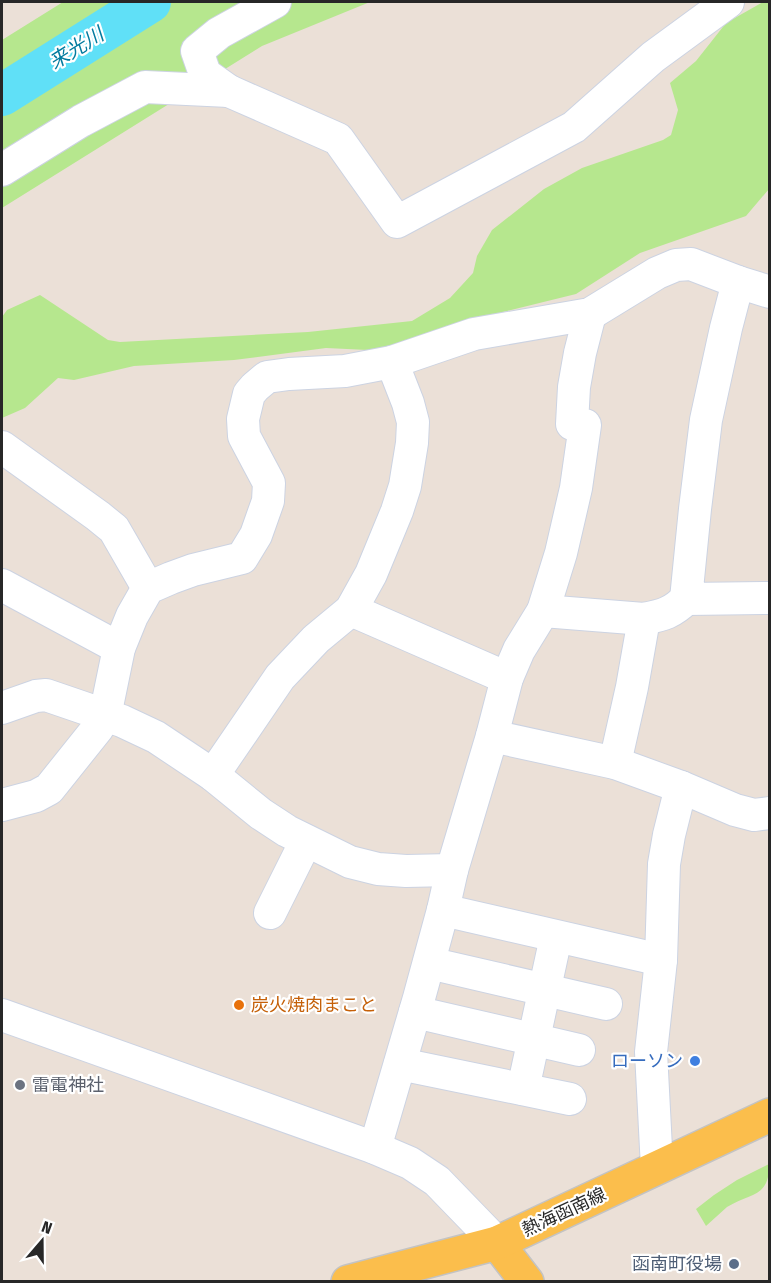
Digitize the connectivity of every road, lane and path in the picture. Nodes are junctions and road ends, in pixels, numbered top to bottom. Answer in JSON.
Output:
{"nodes":[{"id":1,"x":275,"y":2,"type":"edge"},
{"id":2,"x":728,"y":2,"type":"edge"},
{"id":3,"x":229,"y":91,"type":"junction"},
{"id":4,"x":2,"y":170,"type":"edge"},
{"id":5,"x":738,"y":282,"type":"junction"},
{"id":6,"x":770,"y":292,"type":"edge"},
{"id":7,"x":590,"y":314,"type":"junction"},
{"id":8,"x":392,"y":362,"type":"junction"},
{"id":9,"x":2,"y":447,"type":"edge"},
{"id":10,"x":2,"y":585,"type":"edge"},
{"id":11,"x":148,"y":588,"type":"junction"},
{"id":12,"x":770,"y":598,"type":"edge"},
{"id":13,"x":686,"y":599,"type":"junction"},
{"id":14,"x":351,"y":610,"type":"junction"},
{"id":15,"x":543,"y":611,"type":"junction"},
{"id":16,"x":644,"y":618,"type":"junction"},
{"id":17,"x":119,"y":648,"type":"junction"},
{"id":18,"x":507,"y":678,"type":"junction"},
{"id":19,"x":2,"y":708,"type":"edge"},
{"id":20,"x":105,"y":716,"type":"junction"},
{"id":21,"x":492,"y":736,"type":"junction"},
{"id":22,"x":615,"y":763,"type":"junction"},
{"id":23,"x":213,"y":775,"type":"junction"},
{"id":24,"x":681,"y":787,"type":"junction"},
{"id":25,"x":2,"y":806,"type":"edge"},
{"id":26,"x":770,"y":813,"type":"edge"},
{"id":27,"x":306,"y":841,"type":"junction"},
{"id":28,"x":452,"y":870,"type":"junction"},
{"id":29,"x":443,"y":910,"type":"junction"},
{"id":30,"x":270,"y":913,"type":"dead end"},
{"id":31,"x":556,"y":937,"type":"junction"},
{"id":32,"x":661,"y":960,"type":"junction"},
{"id":33,"x":429,"y":963,"type":"junction"},
{"id":34,"x":544,"y":989,"type":"junction"},
{"id":35,"x":606,"y":1004,"type":"dead end"},
{"id":36,"x":415,"y":1012,"type":"junction"},
{"id":37,"x":2,"y":1015,"type":"edge"},
{"id":38,"x":535,"y":1040,"type":"junction"},
{"id":39,"x":579,"y":1050,"type":"dead end"},
{"id":40,"x":400,"y":1064,"type":"junction"},
{"id":41,"x":523,"y":1089,"type":"junction"},
{"id":42,"x":570,"y":1099,"type":"dead end"},
{"id":43,"x":770,"y":1115,"type":"edge"},
{"id":44,"x":375,"y":1148,"type":"junction"},
{"id":45,"x":657,"y":1168,"type":"junction"},
{"id":46,"x":497,"y":1243,"type":"junction"},
{"id":47,"x":348,"y":1281,"type":"edge"},
{"id":48,"x":527,"y":1281,"type":"edge"}],
"edges":[{"from":1,"to":3,"type":"street"},
{"from":2,"to":3,"type":"street"},
{"from":3,"to":4,"type":"street"},
{"from":5,"to":6,"type":"street"},
{"from":5,"to":7,"type":"street"},
{"from":5,"to":13,"type":"street"},
{"from":7,"to":8,"type":"street"},
{"from":7,"to":15,"type":"street"},
{"from":8,"to":11,"type":"street"},
{"from":8,"to":14,"type":"street"},
{"from":9,"to":11,"type":"street"},
{"from":10,"to":17,"type":"street"},
{"from":11,"to":17,"type":"street"},
{"from":12,"to":13,"type":"street"},
{"from":13,"to":16,"type":"street"},
{"from":14,"to":18,"type":"street"},
{"from":14,"to":23,"type":"street"},
{"from":15,"to":16,"type":"street"},
{"from":15,"to":18,"type":"street"},
{"from":16,"to":22,"type":"street"},
{"from":17,"to":20,"type":"street"},
{"from":18,"to":21,"type":"street"},
{"from":19,"to":20,"type":"street"},
{"from":20,"to":23,"type":"street"},
{"from":20,"to":25,"type":"street"},
{"from":21,"to":22,"type":"street"},
{"from":21,"to":28,"type":"street"},
{"from":22,"to":24,"type":"street"},
{"from":23,"to":27,"type":"street"},
{"from":24,"to":26,"type":"street"},
{"from":24,"to":32,"type":"street"},
{"from":27,"to":28,"type":"street"},
{"from":27,"to":30,"type":"street"},
{"from":28,"to":29,"type":"street"},
{"from":29,"to":31,"type":"street"},
{"from":29,"to":33,"type":"street"},
{"from":31,"to":32,"type":"street"},
{"from":31,"to":34,"type":"street"},
{"from":32,"to":45,"type":"street"},
{"from":33,"to":34,"type":"street"},
{"from":33,"to":36,"type":"street"},
{"from":34,"to":35,"type":"street"},
{"from":34,"to":38,"type":"street"},
{"from":36,"to":38,"type":"street"},
{"from":36,"to":40,"type":"street"},
{"from":37,"to":44,"type":"street"},
{"from":38,"to":39,"type":"street"},
{"from":38,"to":41,"type":"street"},
{"from":40,"to":41,"type":"street"},
{"from":40,"to":44,"type":"street"},
{"from":41,"to":42,"type":"street"},
{"from":43,"to":45,"type":"main road","name":"熱海函南線"},
{"from":44,"to":46,"type":"street"},
{"from":45,"to":46,"type":"main road","name":"熱海函南線"},
{"from":46,"to":47,"type":"main road","name":"熱海函南線"},
{"from":46,"to":48,"type":"main road"}]}
